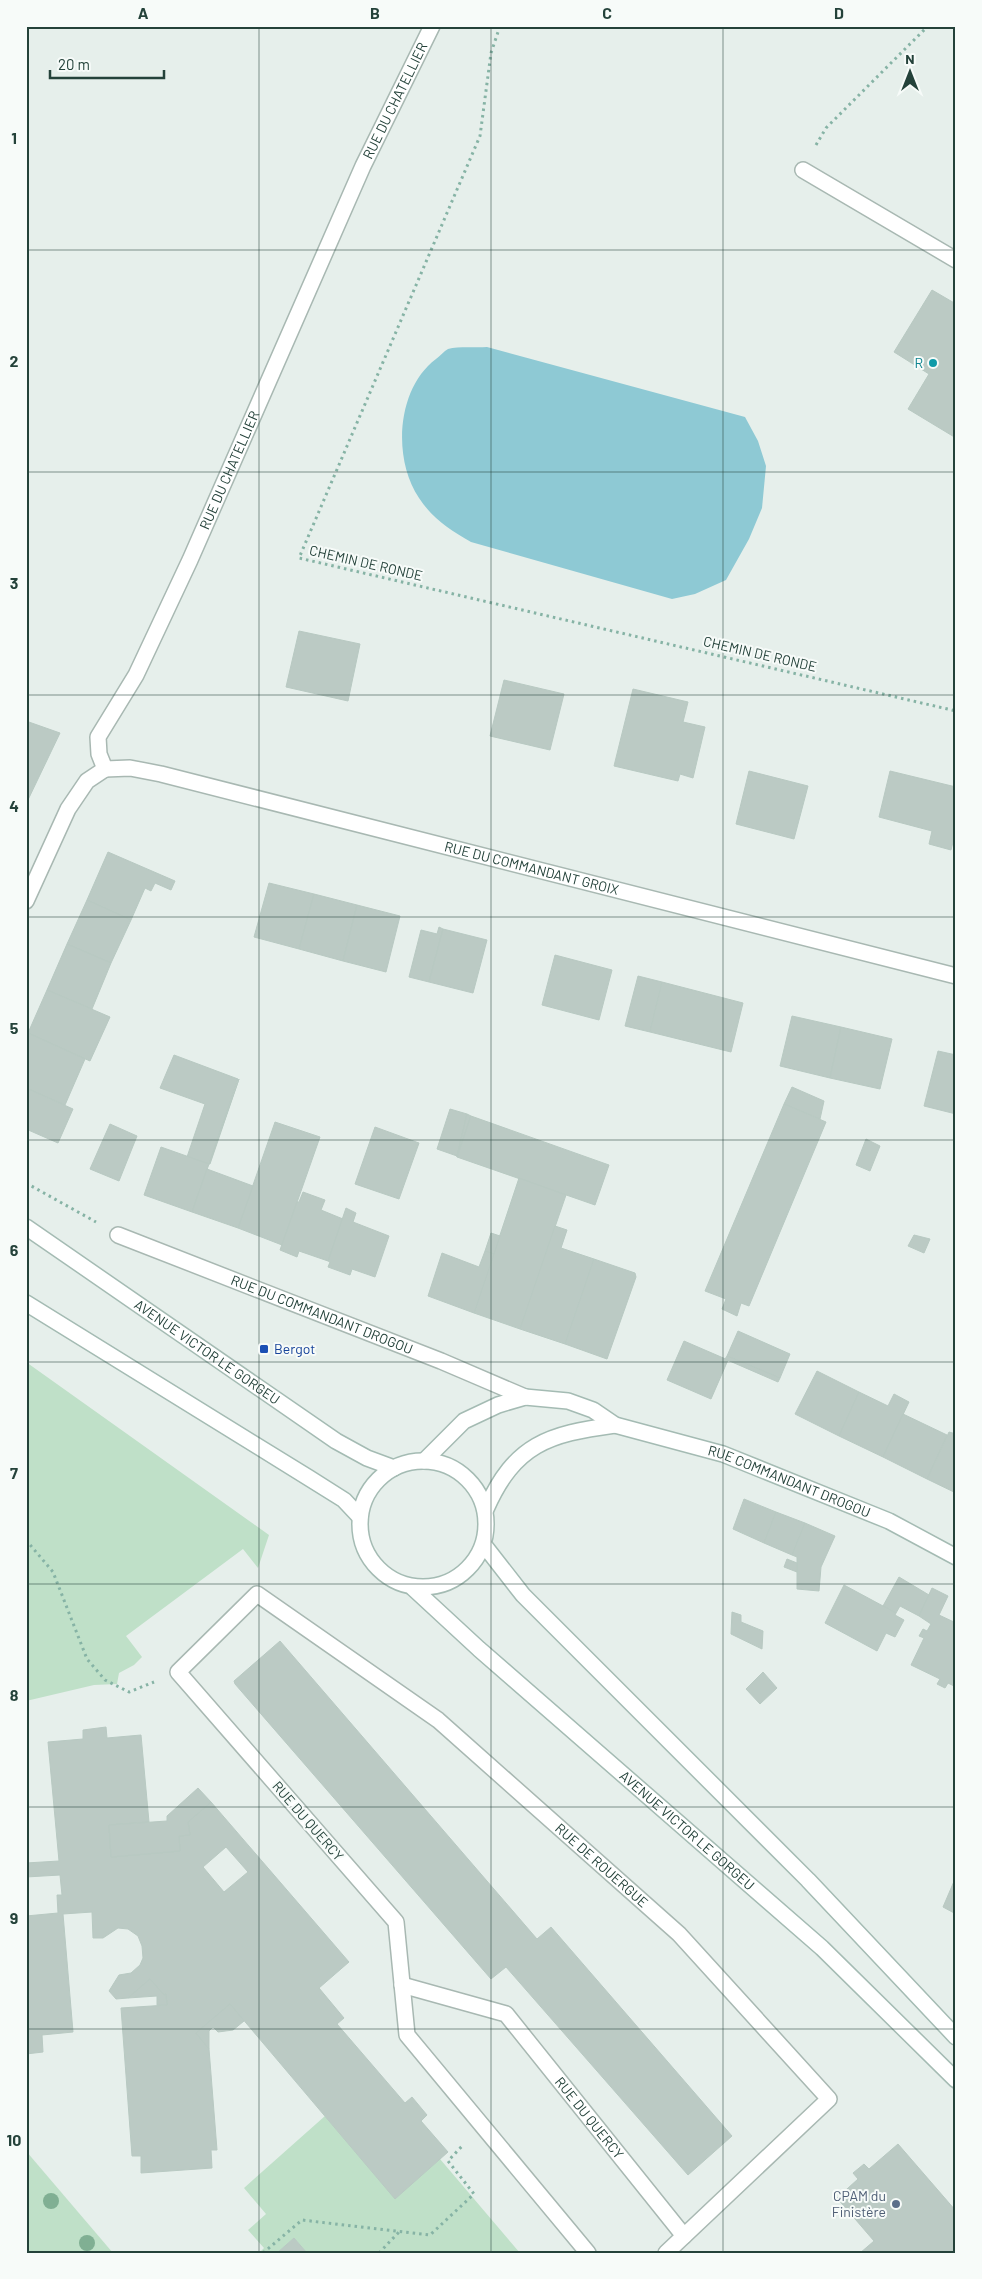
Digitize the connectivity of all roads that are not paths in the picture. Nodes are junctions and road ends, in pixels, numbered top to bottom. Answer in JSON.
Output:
{"nodes":[{"id":1,"x":432,"y":26,"type":"edge"},
{"id":2,"x":803,"y":170,"type":"road end"},
{"id":3,"x":956,"y":260,"type":"edge"},
{"id":4,"x":106,"y":769,"type":"junction"},
{"id":5,"x":26,"y":901,"type":"edge"},
{"id":6,"x":956,"y":976,"type":"edge"},
{"id":7,"x":26,"y":1227,"type":"edge"},
{"id":8,"x":118,"y":1235,"type":"road end"},
{"id":9,"x":26,"y":1303,"type":"edge"},
{"id":10,"x":525,"y":1397,"type":"junction"},
{"id":11,"x":615,"y":1425,"type":"junction"},
{"id":12,"x":424,"y":1461,"type":"junction"},
{"id":13,"x":394,"y":1468,"type":"junction"},
{"id":14,"x":486,"y":1509,"type":"junction"},
{"id":15,"x":360,"y":1517,"type":"junction"},
{"id":16,"x":484,"y":1545,"type":"junction"},
{"id":17,"x":956,"y":1557,"type":"edge"},
{"id":18,"x":412,"y":1588,"type":"junction"},
{"id":19,"x":178,"y":1672,"type":"joint"},
{"id":20,"x":402,"y":1985,"type":"junction"},
{"id":21,"x":956,"y":2037,"type":"edge"},
{"id":22,"x":956,"y":2080,"type":"edge"},
{"id":23,"x":684,"y":2236,"type":"junction"},
{"id":24,"x":588,"y":2253,"type":"edge"},
{"id":25,"x":666,"y":2253,"type":"edge"}],
"edges":[{"from":1,"to":4,"type":"street","name":"RUE DU CHATELLIER"},
{"from":2,"to":3,"type":"street"},
{"from":4,"to":5,"type":"street"},
{"from":4,"to":6,"type":"street","name":"RUE DU COMMANDANT GROIX"},
{"from":7,"to":13,"type":"street","name":"AVENUE VICTOR LE GORGEU"},
{"from":8,"to":10,"type":"street","name":"RUE DU COMMANDANT DROGOU"},
{"from":9,"to":15,"type":"street"},
{"from":10,"to":11,"type":"street","name":"RUE COMMANDANT DROGOU"},
{"from":10,"to":12,"type":"street","name":"RUE COMMANDANT DROGOU"},
{"from":11,"to":14,"type":"street","name":"RUE COMMANDANT DROGOU"},
{"from":11,"to":17,"type":"street","name":"RUE COMMANDANT DROGOU"},
{"from":12,"to":13,"type":"street"},
{"from":12,"to":14,"type":"street"},
{"from":13,"to":15,"type":"street"},
{"from":14,"to":16,"type":"street"},
{"from":15,"to":18,"type":"street"},
{"from":16,"to":18,"type":"street"},
{"from":16,"to":21,"type":"street"},
{"from":18,"to":22,"type":"street","name":"AVENUE VICTOR LE GORGEU"},
{"from":19,"to":20,"type":"street","name":"RUE DU QUERCY"},
{"from":19,"to":23,"type":"street","name":"RUE DE ROUERGUE"},
{"from":20,"to":23,"type":"street","name":"RUE DU QUERCY"},
{"from":20,"to":24,"type":"street","name":"RUE DU QUERCY"},
{"from":23,"to":25,"type":"street","name":"RUE DE ROUERGUE"}]}
